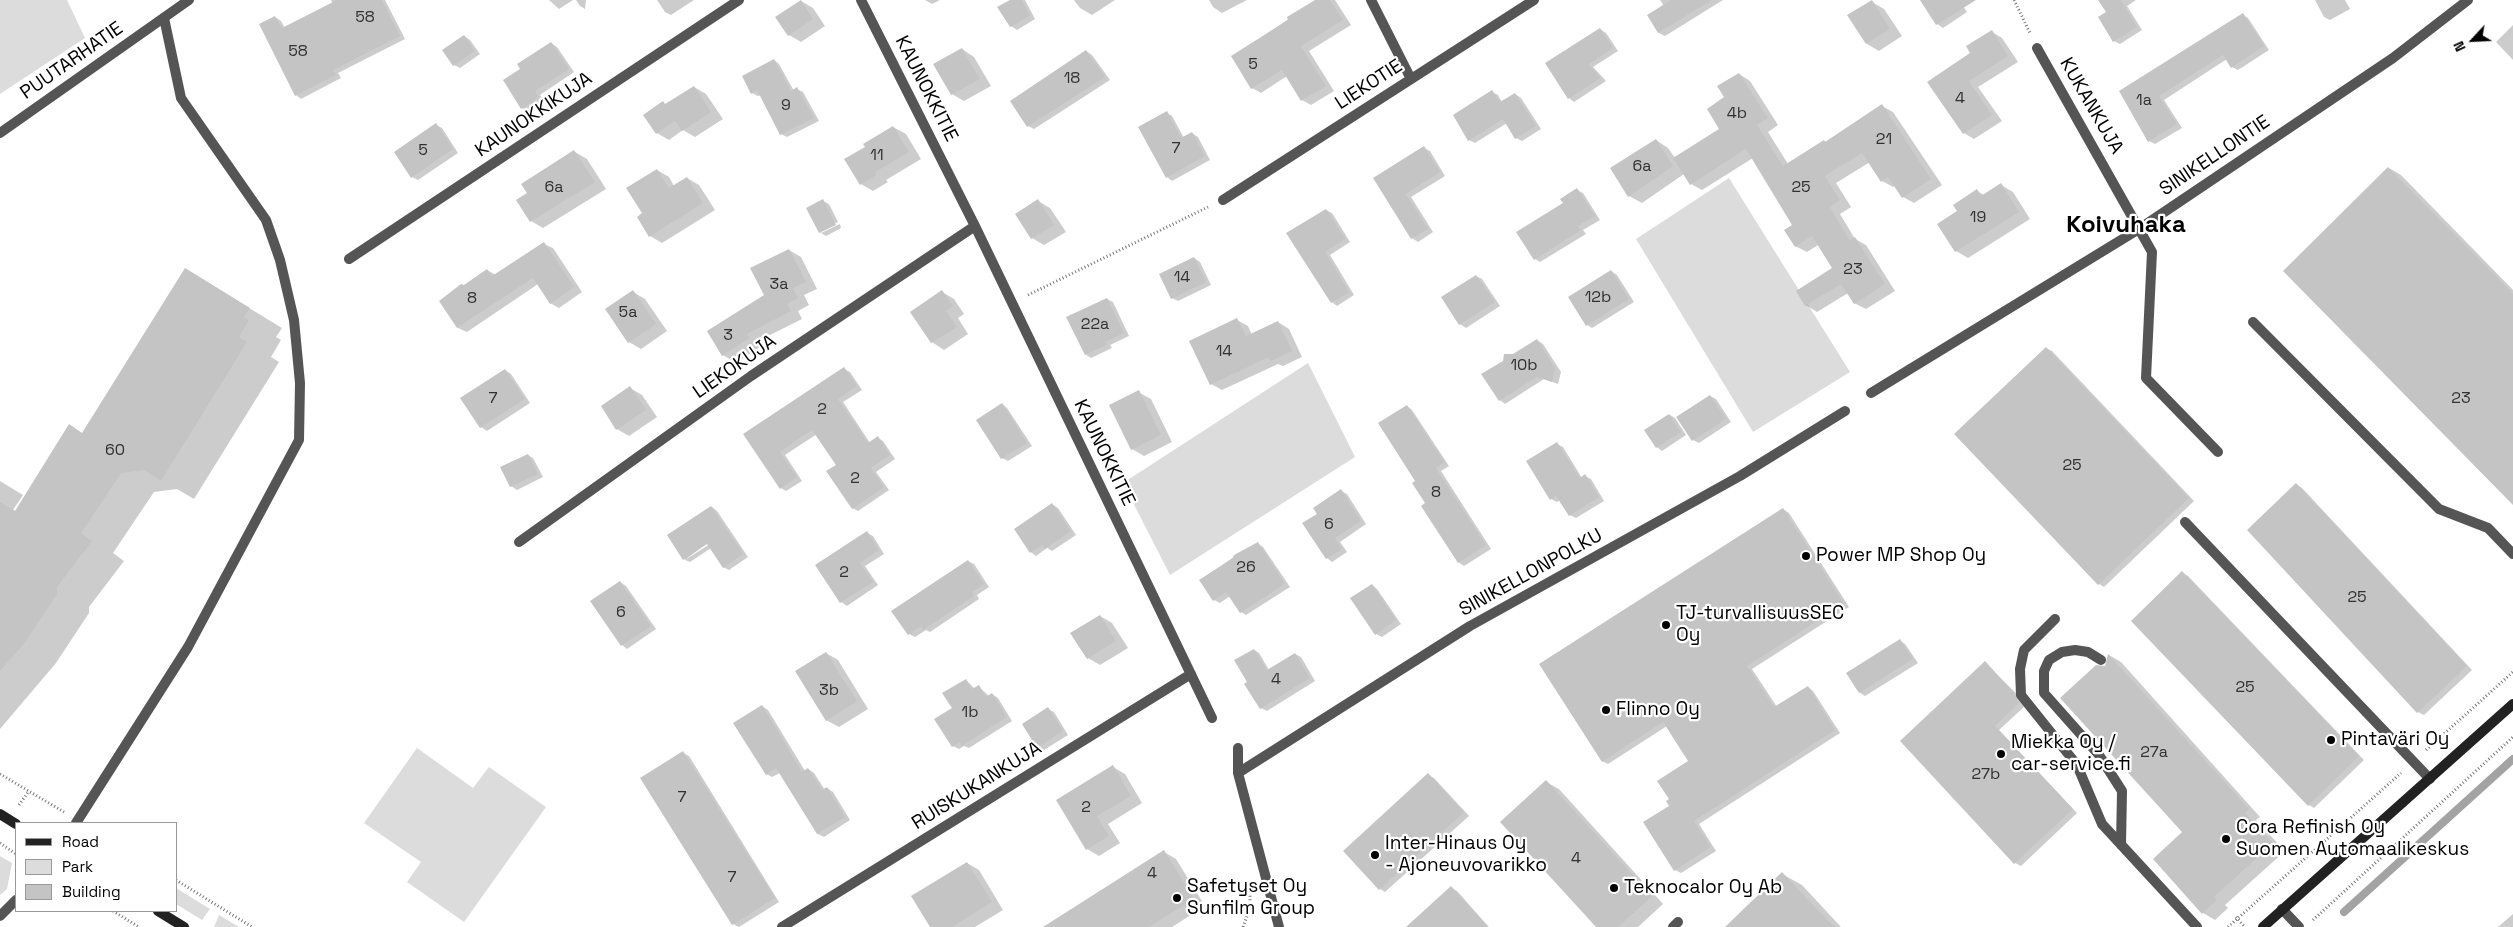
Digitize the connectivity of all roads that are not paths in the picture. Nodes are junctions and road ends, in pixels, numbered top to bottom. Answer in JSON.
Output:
{"nodes":[{"id":1,"x":189,"y":0,"type":"edge"},
{"id":2,"x":739,"y":0,"type":"edge"},
{"id":3,"x":861,"y":0,"type":"edge"},
{"id":4,"x":1371,"y":0,"type":"edge"},
{"id":5,"x":1534,"y":0,"type":"edge"},
{"id":6,"x":2468,"y":0,"type":"edge"},
{"id":7,"x":164,"y":18,"type":"junction"},
{"id":8,"x":2037,"y":48,"type":"road end"},
{"id":9,"x":1411,"y":79,"type":"junction"},
{"id":10,"x":0,"y":132,"type":"edge"},
{"id":11,"x":1223,"y":200,"type":"road end"},
{"id":12,"x":975,"y":226,"type":"junction"},
{"id":13,"x":2139,"y":228,"type":"junction"},
{"id":14,"x":349,"y":259,"type":"dead end"},
{"id":15,"x":2253,"y":322,"type":"dead end"},
{"id":16,"x":1871,"y":393,"type":"dead end"},
{"id":17,"x":1845,"y":411,"type":"dead end"},
{"id":18,"x":2218,"y":452,"type":"dead end"},
{"id":19,"x":2185,"y":522,"type":"dead end"},
{"id":20,"x":519,"y":542,"type":"dead end"},
{"id":21,"x":2513,"y":553,"type":"edge"},
{"id":22,"x":2055,"y":619,"type":"dead end"},
{"id":23,"x":2101,"y":660,"type":"dead end"},
{"id":24,"x":1191,"y":674,"type":"junction"},
{"id":25,"x":2513,"y":704,"type":"edge"},
{"id":26,"x":1212,"y":718,"type":"dead end"},
{"id":27,"x":1238,"y":748,"type":"dead end"},
{"id":28,"x":1238,"y":773,"type":"junction"},
{"id":29,"x":2430,"y":778,"type":"junction"},
{"id":30,"x":0,"y":814,"type":"edge"},
{"id":31,"x":77,"y":822,"type":"edge"},
{"id":32,"x":15,"y":823,"type":"edge"},
{"id":33,"x":2122,"y":845,"type":"junction"},
{"id":34,"x":15,"y":901,"type":"edge"},
{"id":35,"x":2282,"y":910,"type":"junction"},
{"id":36,"x":160,"y":912,"type":"edge"},
{"id":37,"x":0,"y":916,"type":"edge"},
{"id":38,"x":184,"y":927,"type":"edge"},
{"id":39,"x":782,"y":927,"type":"edge"},
{"id":40,"x":1279,"y":927,"type":"edge"},
{"id":41,"x":2197,"y":927,"type":"edge"},
{"id":42,"x":2263,"y":927,"type":"edge"},
{"id":43,"x":2300,"y":927,"type":"edge"}],
"edges":[{"from":1,"to":7,"type":"street","name":"PUUTARHATIE"},
{"from":2,"to":14,"type":"street","name":"KAUNOKKIKUJA"},
{"from":3,"to":12,"type":"street","name":"KAUNOKKITIE"},
{"from":4,"to":9,"type":"street"},
{"from":5,"to":9,"type":"street","name":"LIEKOTIE"},
{"from":6,"to":13,"type":"street","name":"SINIKELLONTIE"},
{"from":7,"to":10,"type":"street","name":"PUUTARHATIE"},
{"from":7,"to":31,"type":"street"},
{"from":8,"to":13,"type":"street","name":"KUKANKUJA"},
{"from":9,"to":11,"type":"street","name":"LIEKOTIE"},
{"from":12,"to":20,"type":"street","name":"LIEKOKUJA"},
{"from":12,"to":24,"type":"street","name":"KAUNOKKITIE"},
{"from":13,"to":16,"type":"street","name":"SINIKELLONTIE"},
{"from":13,"to":18,"type":"street","name":"KUKANKUJA"},
{"from":15,"to":21,"type":"street"},
{"from":17,"to":28,"type":"street","name":"SINIKELLONPOLKU"},
{"from":19,"to":29,"type":"street"},
{"from":22,"to":33,"type":"street"},
{"from":23,"to":33,"type":"street"},
{"from":24,"to":26,"type":"street","name":"KAUNOKKITIE"},
{"from":24,"to":39,"type":"street","name":"RUISKUKANKUJA"},
{"from":25,"to":29,"type":"main road"},
{"from":27,"to":28,"type":"street"},
{"from":28,"to":40,"type":"street"},
{"from":29,"to":35,"type":"main road"},
{"from":30,"to":32,"type":"main road"},
{"from":33,"to":41,"type":"street"},
{"from":34,"to":37,"type":"street"},
{"from":35,"to":42,"type":"main road"},
{"from":35,"to":43,"type":"street"},
{"from":36,"to":38,"type":"main road"}]}
